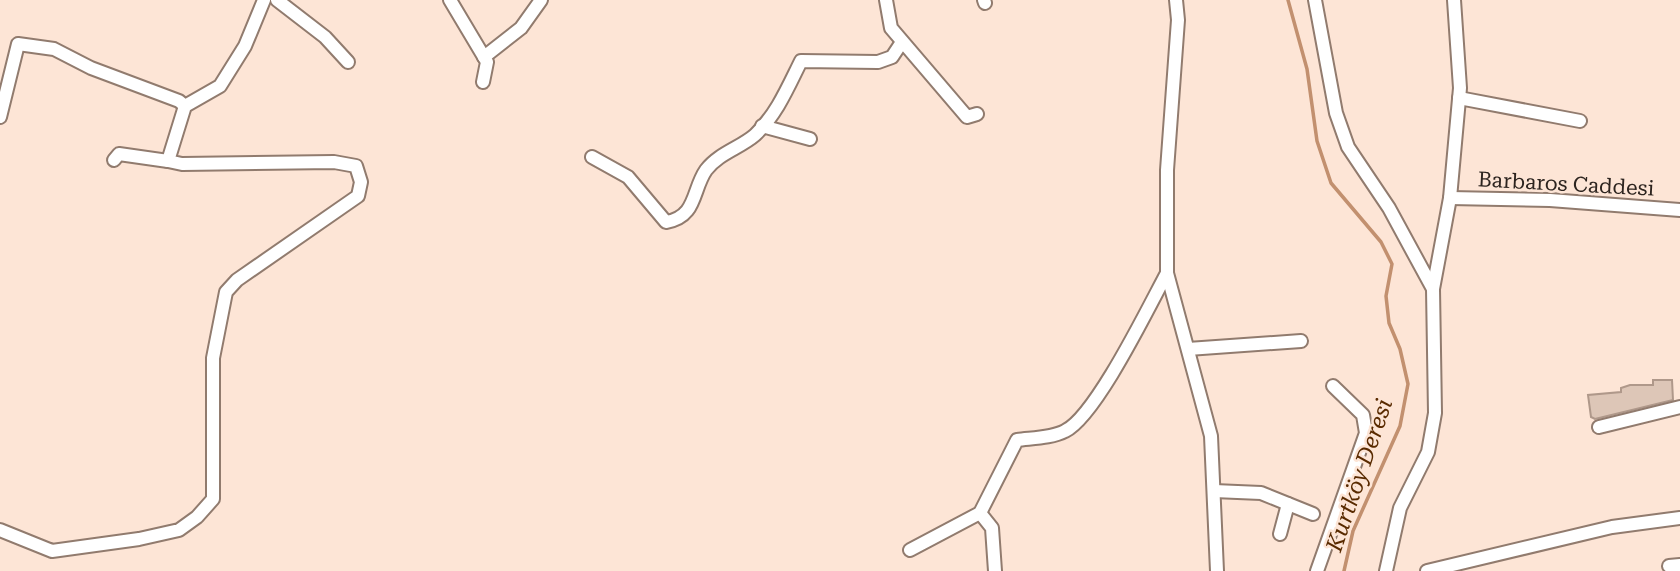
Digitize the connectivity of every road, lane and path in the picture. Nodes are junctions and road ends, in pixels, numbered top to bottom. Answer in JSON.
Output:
{"nodes":[{"id":1,"x":264,"y":0,"type":"edge"},
{"id":2,"x":277,"y":0,"type":"edge"},
{"id":3,"x":450,"y":0,"type":"edge"},
{"id":4,"x":541,"y":0,"type":"edge"},
{"id":5,"x":886,"y":0,"type":"edge"},
{"id":6,"x":1176,"y":0,"type":"edge"},
{"id":7,"x":1315,"y":0,"type":"edge"},
{"id":8,"x":1454,"y":0,"type":"edge"},
{"id":9,"x":902,"y":42,"type":"junction"},
{"id":10,"x":484,"y":57,"type":"junction"},
{"id":11,"x":348,"y":62,"type":"dead end"},
{"id":12,"x":483,"y":82,"type":"dead end"},
{"id":13,"x":1459,"y":98,"type":"junction"},
{"id":14,"x":185,"y":106,"type":"junction"},
{"id":15,"x":977,"y":114,"type":"dead end"},
{"id":16,"x":0,"y":117,"type":"edge"},
{"id":17,"x":1580,"y":121,"type":"dead end"},
{"id":18,"x":762,"y":126,"type":"junction"},
{"id":19,"x":810,"y":139,"type":"dead end"},
{"id":20,"x":592,"y":157,"type":"dead end"},
{"id":21,"x":114,"y":160,"type":"dead end"},
{"id":22,"x":168,"y":161,"type":"junction"},
{"id":23,"x":1450,"y":198,"type":"junction"},
{"id":24,"x":1680,"y":210,"type":"edge"},
{"id":25,"x":1167,"y":273,"type":"junction"},
{"id":26,"x":1433,"y":289,"type":"junction"},
{"id":27,"x":1301,"y":341,"type":"dead end"},
{"id":28,"x":1188,"y":349,"type":"junction"},
{"id":29,"x":1333,"y":386,"type":"dead end"},
{"id":30,"x":1680,"y":407,"type":"edge"},
{"id":31,"x":1599,"y":426,"type":"dead end"},
{"id":32,"x":1214,"y":491,"type":"junction"},
{"id":33,"x":1288,"y":504,"type":"junction"},
{"id":34,"x":979,"y":513,"type":"junction"},
{"id":35,"x":1313,"y":514,"type":"dead end"},
{"id":36,"x":1680,"y":517,"type":"edge"},
{"id":37,"x":0,"y":530,"type":"edge"},
{"id":38,"x":1280,"y":534,"type":"dead end"},
{"id":39,"x":910,"y":550,"type":"dead end"},
{"id":40,"x":995,"y":571,"type":"edge"},
{"id":41,"x":1217,"y":571,"type":"edge"},
{"id":42,"x":1317,"y":571,"type":"edge"},
{"id":43,"x":1386,"y":571,"type":"edge"},
{"id":44,"x":1427,"y":571,"type":"edge"}],
"edges":[{"from":1,"to":14,"type":"street"},
{"from":2,"to":11,"type":"street"},
{"from":3,"to":10,"type":"street"},
{"from":4,"to":10,"type":"street"},
{"from":5,"to":9,"type":"street"},
{"from":6,"to":25,"type":"street"},
{"from":7,"to":26,"type":"street"},
{"from":8,"to":13,"type":"street"},
{"from":9,"to":15,"type":"street"},
{"from":9,"to":18,"type":"street"},
{"from":10,"to":12,"type":"street"},
{"from":13,"to":17,"type":"street"},
{"from":13,"to":23,"type":"street"},
{"from":14,"to":16,"type":"street"},
{"from":14,"to":22,"type":"street"},
{"from":18,"to":19,"type":"street"},
{"from":18,"to":20,"type":"street"},
{"from":21,"to":22,"type":"street"},
{"from":22,"to":37,"type":"street"},
{"from":23,"to":24,"type":"street","name":"Barbaros Caddesi"},
{"from":23,"to":26,"type":"street"},
{"from":25,"to":28,"type":"street"},
{"from":25,"to":34,"type":"street"},
{"from":26,"to":43,"type":"street"},
{"from":27,"to":28,"type":"street"},
{"from":28,"to":32,"type":"street"},
{"from":29,"to":42,"type":"street"},
{"from":30,"to":31,"type":"street"},
{"from":32,"to":33,"type":"street"},
{"from":32,"to":41,"type":"street"},
{"from":33,"to":35,"type":"street"},
{"from":33,"to":38,"type":"street"},
{"from":34,"to":39,"type":"street"},
{"from":34,"to":40,"type":"street"},
{"from":36,"to":44,"type":"street"}]}
